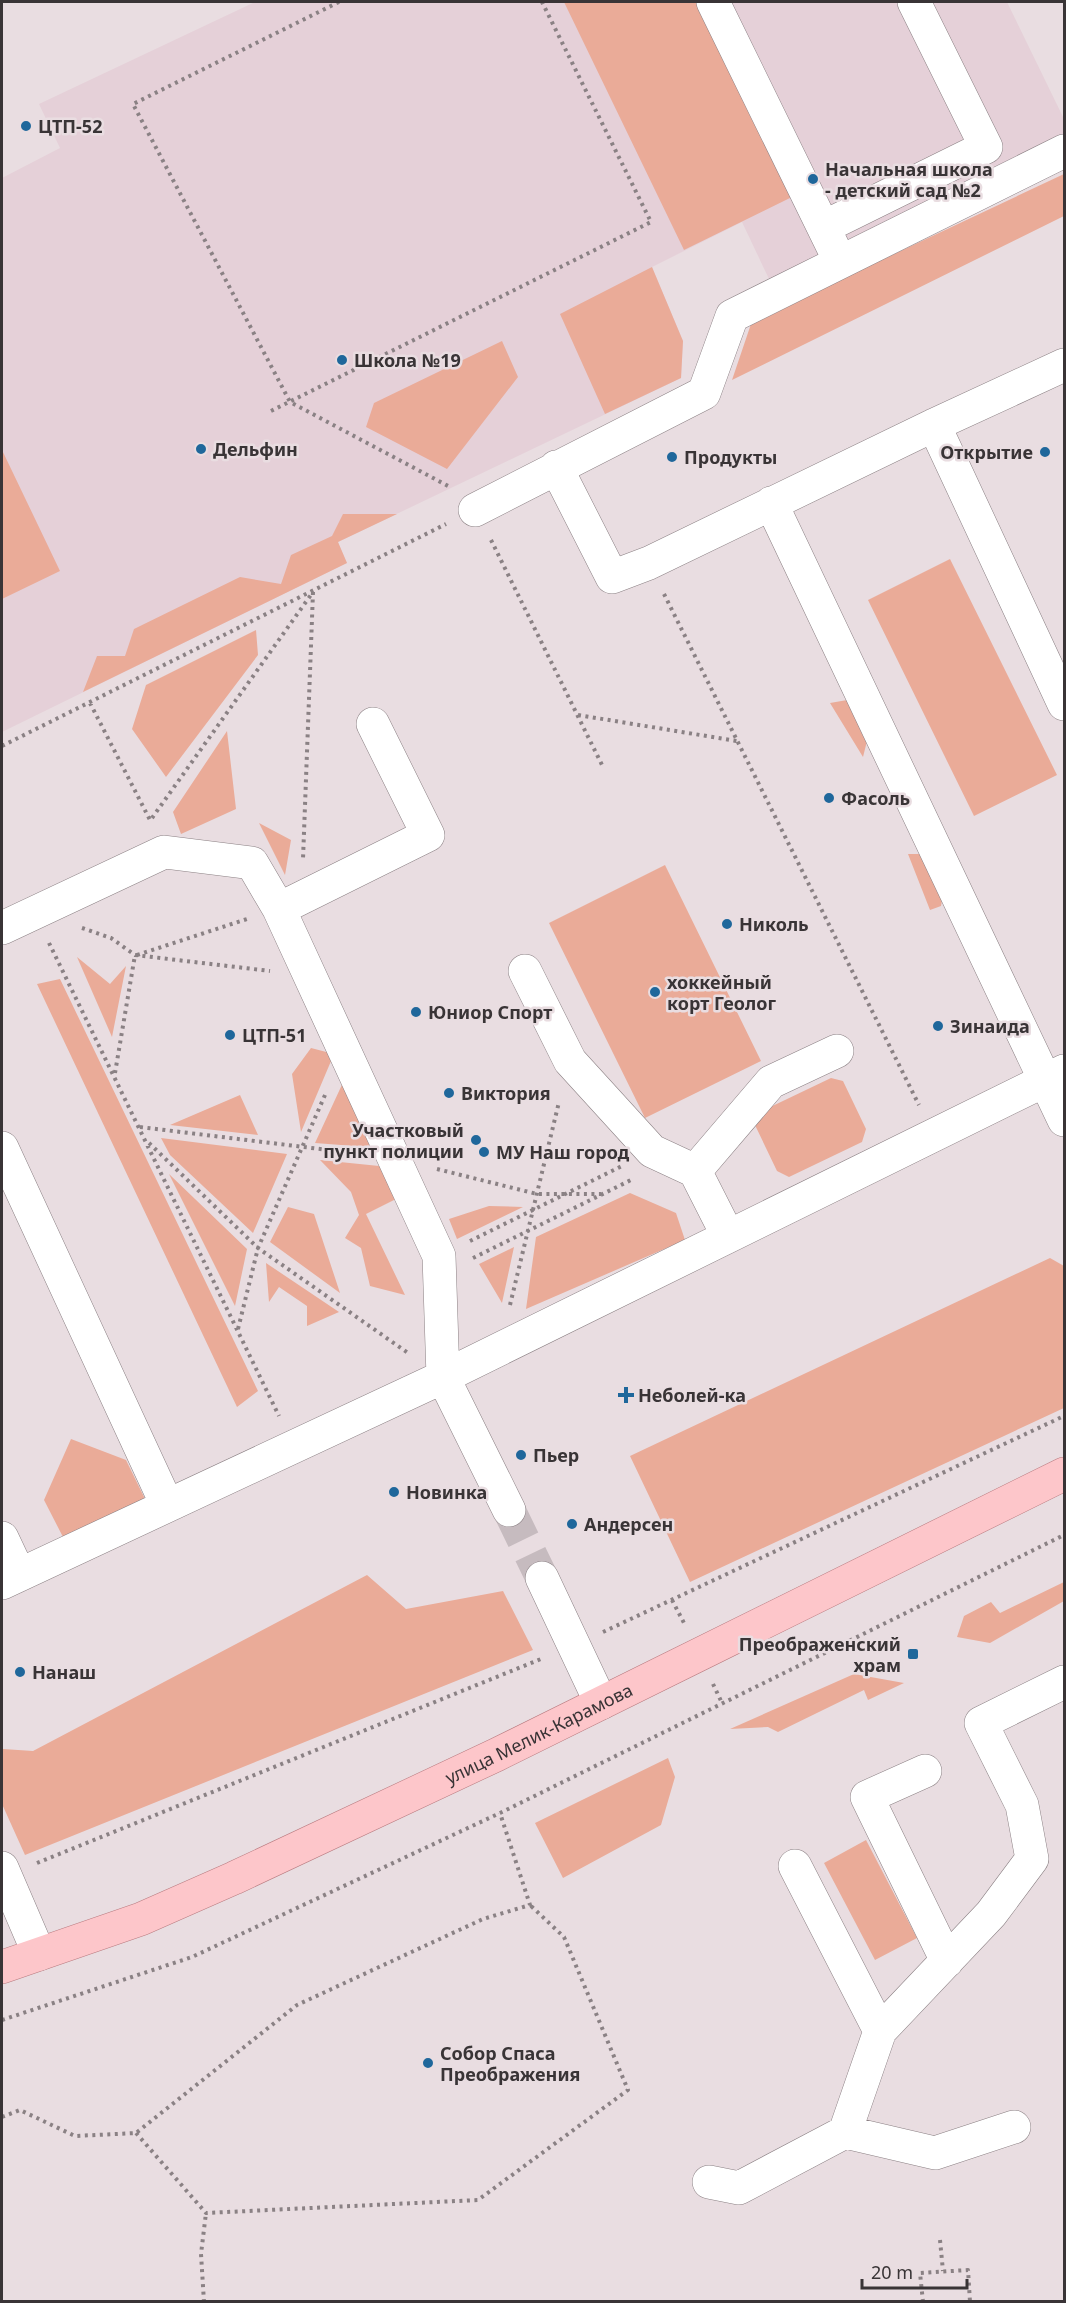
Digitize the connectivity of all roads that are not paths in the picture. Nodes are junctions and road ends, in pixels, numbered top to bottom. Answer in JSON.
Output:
{"nodes":[{"id":1,"x":713,"y":2,"type":"edge"},
{"id":2,"x":914,"y":2,"type":"edge"},
{"id":3,"x":1065,"y":151,"type":"edge"},
{"id":4,"x":824,"y":227,"type":"junction"},
{"id":5,"x":841,"y":262,"type":"junction"},
{"id":6,"x":1065,"y":365,"type":"edge"},
{"id":7,"x":934,"y":425,"type":"junction"},
{"id":8,"x":556,"y":467,"type":"junction"},
{"id":9,"x":771,"y":503,"type":"junction"},
{"id":10,"x":474,"y":510,"type":"road end"},
{"id":11,"x":1065,"y":704,"type":"edge"},
{"id":12,"x":373,"y":724,"type":"dead end"},
{"id":13,"x":290,"y":904,"type":"junction"},
{"id":14,"x":2,"y":928,"type":"edge"},
{"id":15,"x":525,"y":971,"type":"dead end"},
{"id":16,"x":837,"y":1051,"type":"dead end"},
{"id":17,"x":1055,"y":1076,"type":"edge"},
{"id":18,"x":1065,"y":1120,"type":"edge"},
{"id":19,"x":2,"y":1148,"type":"edge"},
{"id":20,"x":673,"y":1161,"type":"junction"},
{"id":21,"x":728,"y":1236,"type":"junction"},
{"id":22,"x":443,"y":1377,"type":"junction"},
{"id":23,"x":1065,"y":1474,"type":"edge"},
{"id":24,"x":167,"y":1505,"type":"junction"},
{"id":25,"x":509,"y":1510,"type":"tunnel mouth"},
{"id":26,"x":2,"y":1538,"type":"edge"},
{"id":27,"x":542,"y":1578,"type":"tunnel mouth"},
{"id":28,"x":10,"y":1579,"type":"edge"},
{"id":29,"x":1065,"y":1682,"type":"edge"},
{"id":30,"x":601,"y":1703,"type":"junction"},
{"id":31,"x":926,"y":1771,"type":"dead end"},
{"id":32,"x":795,"y":1866,"type":"dead end"},
{"id":33,"x":4,"y":1872,"type":"edge"},
{"id":34,"x":39,"y":1954,"type":"junction"},
{"id":35,"x":947,"y":1961,"type":"junction"},
{"id":36,"x":2,"y":1967,"type":"edge"},
{"id":37,"x":880,"y":2031,"type":"junction"},
{"id":38,"x":1014,"y":2127,"type":"dead end"},
{"id":39,"x":844,"y":2132,"type":"junction"},
{"id":40,"x":709,"y":2182,"type":"dead end"}],
"edges":[{"from":1,"to":4,"type":"lane"},
{"from":2,"to":4,"type":"lane"},
{"from":3,"to":5,"type":"lane"},
{"from":4,"to":5,"type":"lane"},
{"from":5,"to":8,"type":"lane"},
{"from":6,"to":7,"type":"lane"},
{"from":7,"to":9,"type":"lane"},
{"from":7,"to":11,"type":"lane"},
{"from":8,"to":9,"type":"lane"},
{"from":8,"to":10,"type":"lane"},
{"from":9,"to":17,"type":"lane"},
{"from":12,"to":13,"type":"lane"},
{"from":13,"to":14,"type":"lane"},
{"from":13,"to":22,"type":"lane"},
{"from":15,"to":20,"type":"lane"},
{"from":16,"to":20,"type":"lane"},
{"from":17,"to":18,"type":"lane"},
{"from":17,"to":21,"type":"lane"},
{"from":19,"to":24,"type":"lane"},
{"from":20,"to":21,"type":"lane"},
{"from":21,"to":22,"type":"lane"},
{"from":22,"to":24,"type":"lane"},
{"from":22,"to":25,"type":"lane"},
{"from":23,"to":30,"type":"main road","name":"улица Мелик-Карамова"},
{"from":24,"to":28,"type":"lane"},
{"from":26,"to":28,"type":"lane"},
{"from":27,"to":30,"type":"lane"},
{"from":29,"to":35,"type":"lane"},
{"from":30,"to":34,"type":"main road","name":"улица Мелик-Карамова"},
{"from":31,"to":35,"type":"lane"},
{"from":32,"to":37,"type":"lane"},
{"from":33,"to":34,"type":"lane"},
{"from":34,"to":36,"type":"main road","name":"улица Мелик-Карамова"},
{"from":35,"to":37,"type":"lane"},
{"from":37,"to":39,"type":"lane"},
{"from":38,"to":39,"type":"lane"},
{"from":39,"to":40,"type":"lane"}]}
